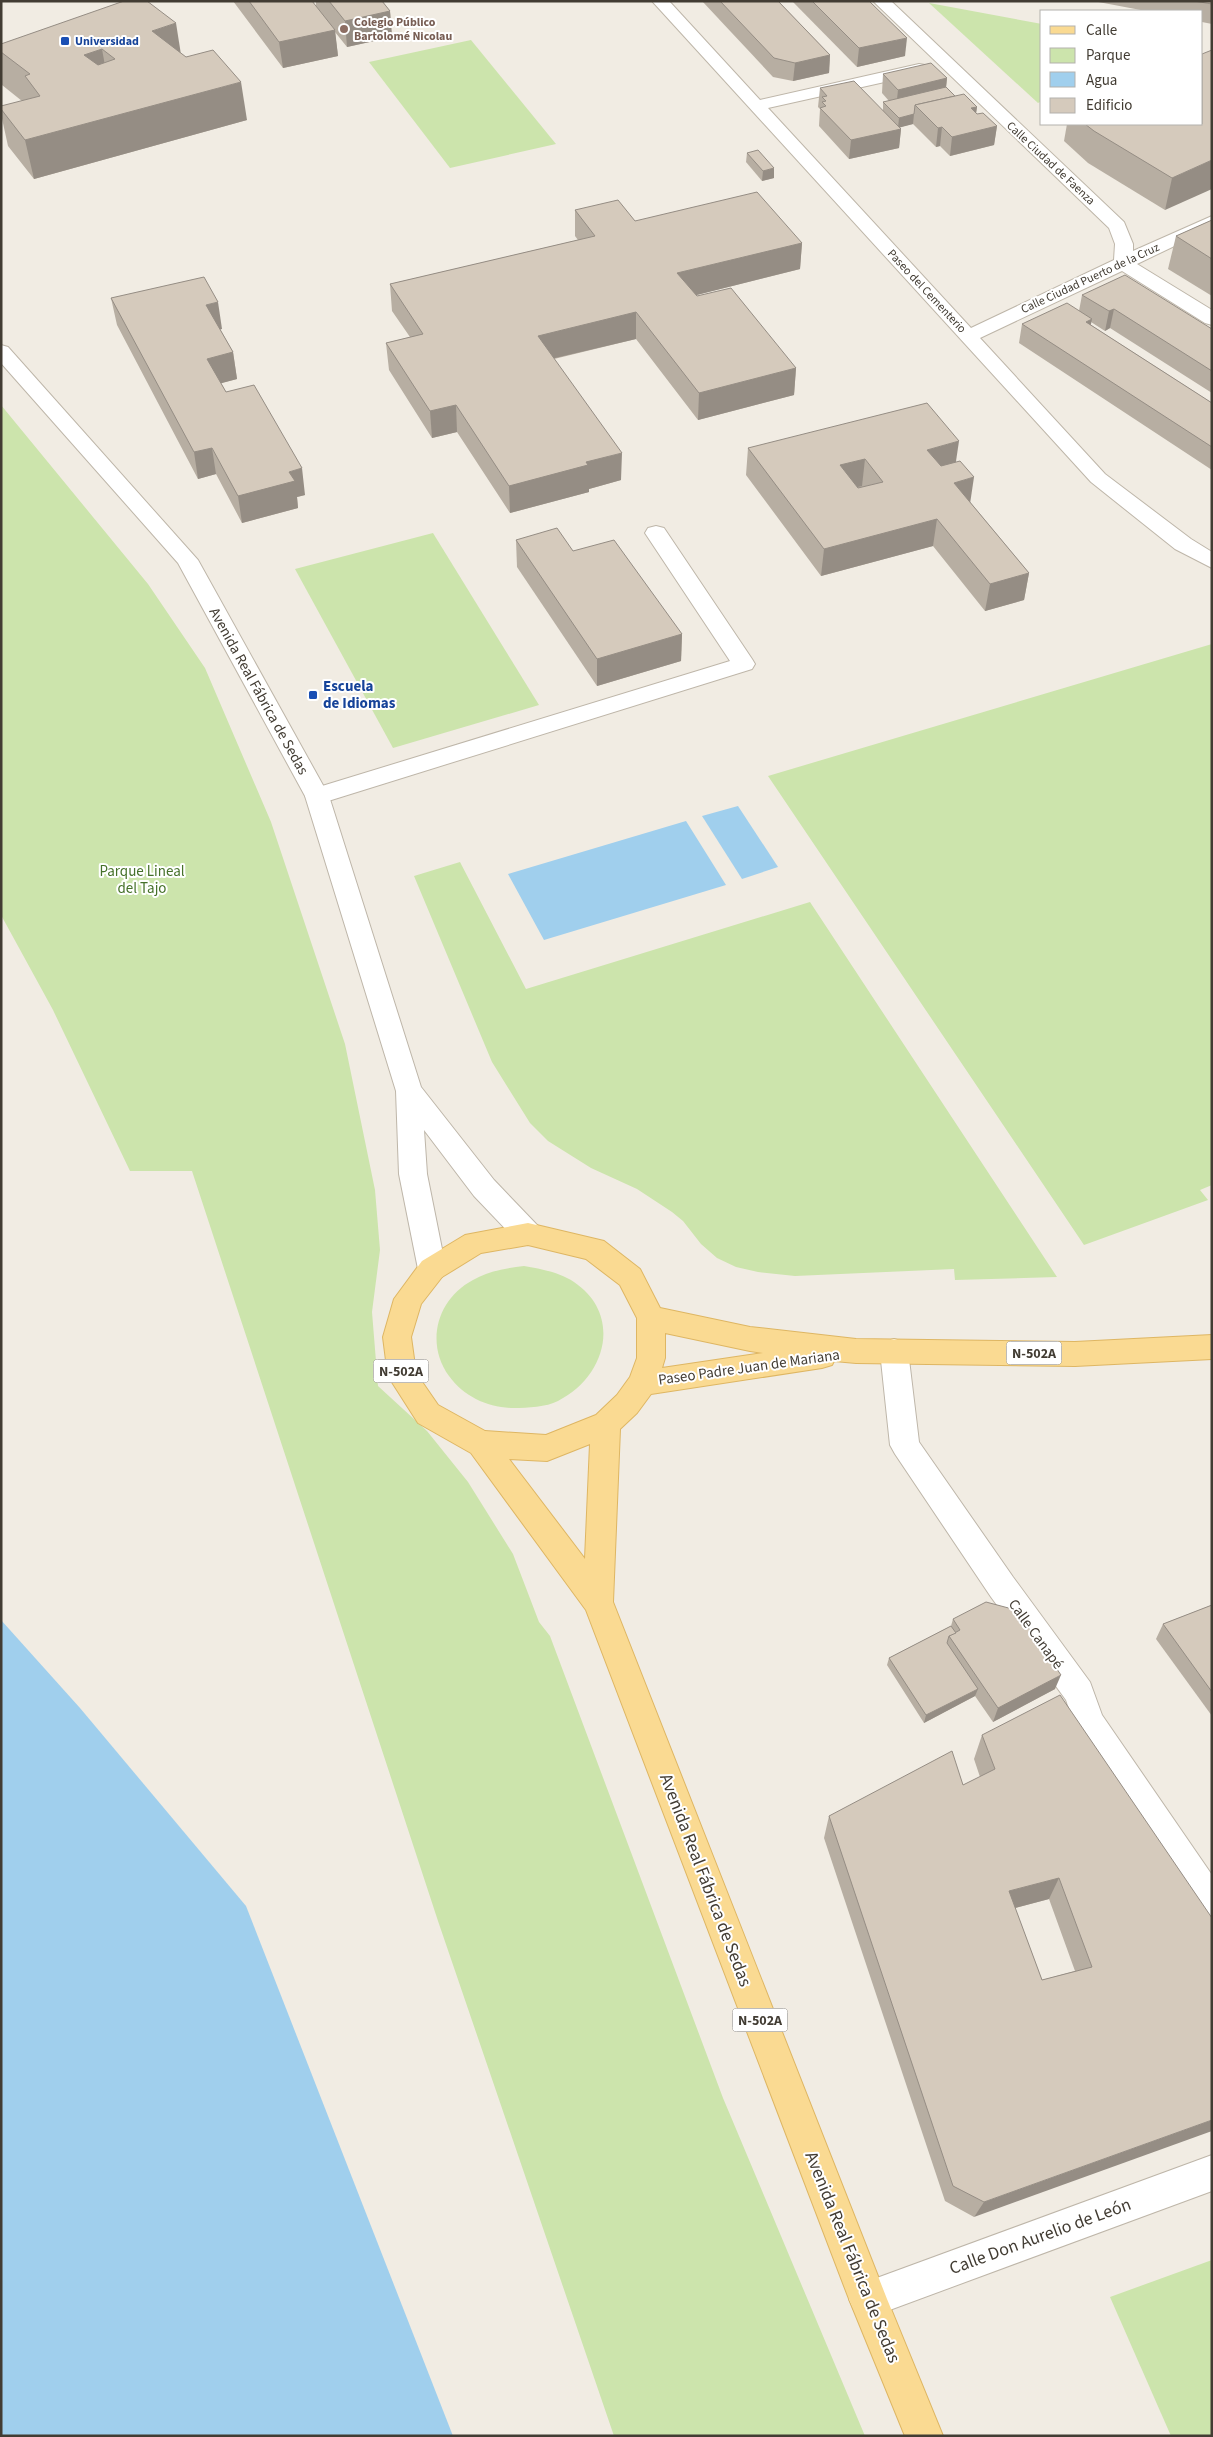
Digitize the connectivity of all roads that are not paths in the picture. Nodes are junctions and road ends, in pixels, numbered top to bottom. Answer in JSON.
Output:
{"nodes":[{"id":1,"x":660,"y":1,"type":"edge"},
{"id":2,"x":881,"y":1,"type":"edge"},
{"id":3,"x":945,"y":63,"type":"junction"},
{"id":4,"x":756,"y":106,"type":"junction"},
{"id":5,"x":1212,"y":221,"type":"edge"},
{"id":6,"x":1123,"y":264,"type":"junction"},
{"id":7,"x":1212,"y":319,"type":"edge"},
{"id":8,"x":969,"y":336,"type":"junction"},
{"id":9,"x":1,"y":351,"type":"edge"},
{"id":10,"x":656,"y":533,"type":"dead end"},
{"id":11,"x":1212,"y":562,"type":"edge"},
{"id":12,"x":318,"y":796,"type":"junction"},
{"id":13,"x":409,"y":1091,"type":"junction"},
{"id":14,"x":528,"y":1234,"type":"junction"},
{"id":15,"x":432,"y":1269,"type":"junction"},
{"id":16,"x":651,"y":1318,"type":"junction"},
{"id":17,"x":1212,"y":1347,"type":"edge"},
{"id":18,"x":856,"y":1351,"type":"junction"},
{"id":19,"x":894,"y":1351,"type":"junction"},
{"id":20,"x":642,"y":1382,"type":"junction"},
{"id":21,"x":606,"y":1424,"type":"junction"},
{"id":22,"x":481,"y":1444,"type":"junction"},
{"id":23,"x":598,"y":1602,"type":"junction"},
{"id":24,"x":1212,"y":1905,"type":"edge"},
{"id":25,"x":1212,"y":2173,"type":"edge"},
{"id":26,"x":868,"y":2299,"type":"junction"},
{"id":27,"x":924,"y":2436,"type":"edge"}],
"edges":[{"from":1,"to":4,"type":"street","name":"Paseo del Cementerio"},
{"from":2,"to":3,"type":"street","name":"Calle Ciudad de Faenza"},
{"from":3,"to":4,"type":"street"},
{"from":3,"to":6,"type":"street","name":"Calle Ciudad de Faenza"},
{"from":4,"to":8,"type":"street","name":"Paseo del Cementerio"},
{"from":5,"to":6,"type":"street","name":"Calle Ciudad Puerto de la Cruz"},
{"from":6,"to":7,"type":"street"},
{"from":6,"to":8,"type":"street","name":"Calle Ciudad Puerto de la Cruz"},
{"from":8,"to":11,"type":"street","name":"Paseo del Cementerio"},
{"from":9,"to":12,"type":"street","name":"Avenida Real Fábrica de Sedas"},
{"from":10,"to":12,"type":"street"},
{"from":12,"to":13,"type":"street","name":"Avenida Real Fábrica de Sedas"},
{"from":13,"to":14,"type":"street","name":"Avenida Real Fábrica de Sedas"},
{"from":13,"to":15,"type":"street","name":"Avenida Real Fábrica de Sedas"},
{"from":14,"to":15,"type":"main road","number":"N-502A"},
{"from":14,"to":16,"type":"main road","number":"N-502A"},
{"from":15,"to":22,"type":"main road","number":"N-502A"},
{"from":16,"to":18,"type":"main road","name":"Paseo Padre Juan de Mariana","number":"N-502A"},
{"from":16,"to":20,"type":"main road","number":"N-502A"},
{"from":17,"to":19,"type":"main road","name":"Paseo Padre Juan de Mariana","number":"N-502A"},
{"from":18,"to":19,"type":"main road","name":"Paseo Padre Juan de Mariana","number":"N-502A"},
{"from":18,"to":20,"type":"main road","name":"Paseo Padre Juan de Mariana","number":"N-502A"},
{"from":19,"to":24,"type":"street","name":"Calle Canapé"},
{"from":20,"to":21,"type":"main road","number":"N-502A"},
{"from":21,"to":22,"type":"main road","number":"N-502A"},
{"from":21,"to":23,"type":"main road","name":"Avenida Real Fábrica de Sedas","number":"N-502A"},
{"from":22,"to":23,"type":"main road","name":"Avenida Real Fábrica de Sedas","number":"N-502A"},
{"from":23,"to":26,"type":"main road","name":"Avenida Real Fábrica de Sedas","number":"N-502A"},
{"from":25,"to":26,"type":"street","name":"Calle Don Aurelio de León"},
{"from":26,"to":27,"type":"main road","name":"Avenida Real Fábrica de Sedas","number":"N-502A"}]}
